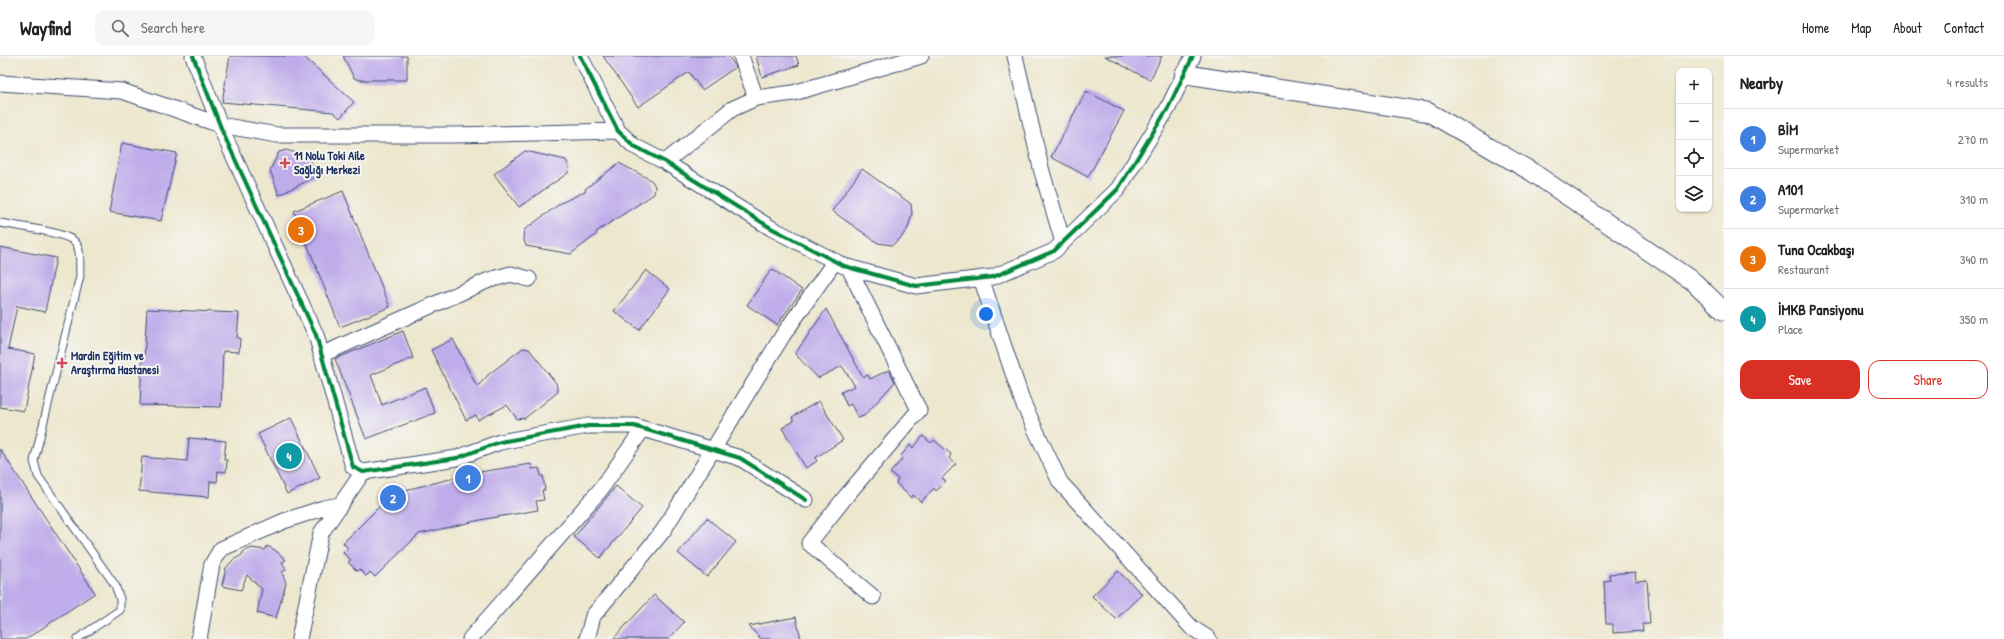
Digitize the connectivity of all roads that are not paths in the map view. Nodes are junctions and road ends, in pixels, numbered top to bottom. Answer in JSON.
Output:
{"nodes":[{"id":1,"x":193,"y":56,"type":"edge"},
{"id":2,"x":580,"y":56,"type":"edge"},
{"id":3,"x":741,"y":56,"type":"edge"},
{"id":4,"x":921,"y":56,"type":"edge"},
{"id":5,"x":1015,"y":56,"type":"edge"},
{"id":6,"x":1193,"y":56,"type":"edge"},
{"id":7,"x":1184,"y":74,"type":"junction"},
{"id":8,"x":0,"y":82,"type":"edge"},
{"id":9,"x":756,"y":98,"type":"junction"},
{"id":10,"x":220,"y":125,"type":"junction"},
{"id":11,"x":618,"y":131,"type":"junction"},
{"id":12,"x":665,"y":162,"type":"junction"},
{"id":13,"x":0,"y":223,"type":"edge"},
{"id":14,"x":1063,"y":242,"type":"junction"},
{"id":15,"x":835,"y":261,"type":"junction"},
{"id":16,"x":849,"y":268,"type":"junction"},
{"id":17,"x":982,"y":278,"type":"junction"},
{"id":18,"x":529,"y":279,"type":"dead end"},
{"id":19,"x":1724,"y":311,"type":"edge"},
{"id":20,"x":321,"y":355,"type":"junction"},
{"id":21,"x":643,"y":429,"type":"junction"},
{"id":22,"x":713,"y":450,"type":"junction"},
{"id":23,"x":363,"y":472,"type":"junction"},
{"id":24,"x":806,"y":500,"type":"dead end"},
{"id":25,"x":340,"y":505,"type":"junction"},
{"id":26,"x":873,"y":597,"type":"dead end"},
{"id":27,"x":77,"y":639,"type":"edge"},
{"id":28,"x":199,"y":639,"type":"edge"},
{"id":29,"x":299,"y":639,"type":"edge"},
{"id":30,"x":470,"y":639,"type":"edge"},
{"id":31,"x":587,"y":639,"type":"edge"},
{"id":32,"x":1209,"y":639,"type":"edge"}],
"edges":[{"from":1,"to":10,"type":"street"},
{"from":2,"to":11,"type":"street"},
{"from":3,"to":9,"type":"street"},
{"from":4,"to":9,"type":"street"},
{"from":5,"to":14,"type":"street"},
{"from":6,"to":7,"type":"street"},
{"from":7,"to":14,"type":"street"},
{"from":7,"to":19,"type":"street"},
{"from":8,"to":10,"type":"street"},
{"from":9,"to":12,"type":"street"},
{"from":10,"to":11,"type":"street"},
{"from":10,"to":20,"type":"street"},
{"from":11,"to":12,"type":"street"},
{"from":12,"to":15,"type":"street"},
{"from":13,"to":27,"type":"lane"},
{"from":14,"to":17,"type":"street"},
{"from":15,"to":16,"type":"street"},
{"from":15,"to":22,"type":"street"},
{"from":16,"to":17,"type":"street"},
{"from":16,"to":26,"type":"street"},
{"from":17,"to":32,"type":"street"},
{"from":18,"to":20,"type":"street"},
{"from":20,"to":23,"type":"street"},
{"from":21,"to":22,"type":"street"},
{"from":21,"to":23,"type":"street"},
{"from":21,"to":30,"type":"street"},
{"from":22,"to":24,"type":"street"},
{"from":22,"to":31,"type":"street"},
{"from":23,"to":25,"type":"street"},
{"from":25,"to":28,"type":"street"},
{"from":25,"to":29,"type":"street"}]}
